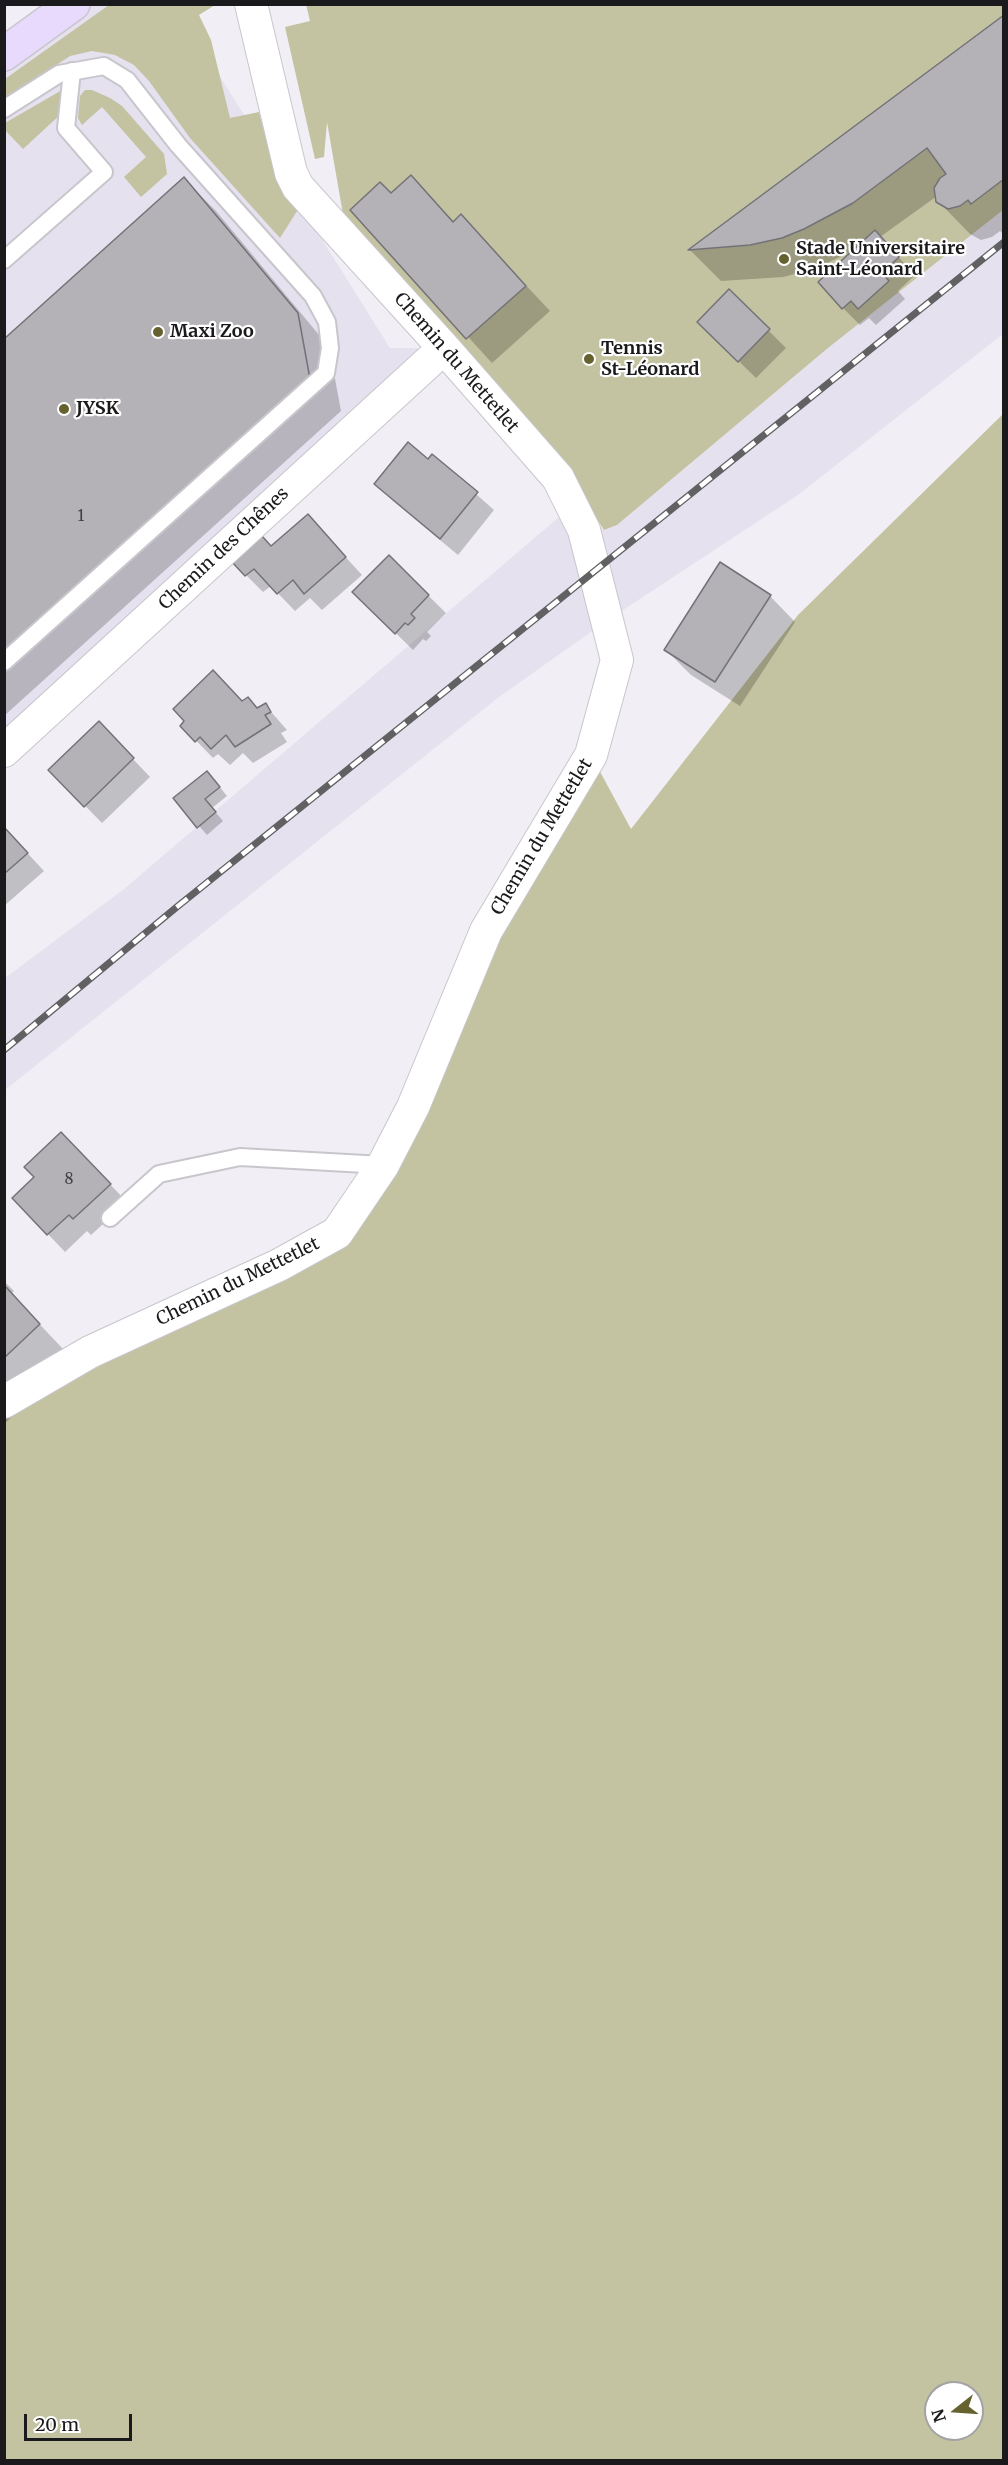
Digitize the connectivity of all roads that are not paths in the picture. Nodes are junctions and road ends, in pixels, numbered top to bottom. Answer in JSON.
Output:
{"nodes":[{"id":1,"x":73,"y":4,"type":"edge"},
{"id":2,"x":251,"y":4,"type":"edge"},
{"id":3,"x":4,"y":54,"type":"edge"},
{"id":4,"x":72,"y":71,"type":"junction"},
{"id":5,"x":4,"y":109,"type":"edge"},
{"id":6,"x":4,"y":260,"type":"edge"},
{"id":7,"x":444,"y":348,"type":"junction"},
{"id":8,"x":4,"y":662,"type":"edge"},
{"id":9,"x":4,"y":751,"type":"edge"},
{"id":10,"x":383,"y":1165,"type":"junction"},
{"id":11,"x":110,"y":1218,"type":"dead end"},
{"id":12,"x":4,"y":1402,"type":"edge"}],
"edges":[{"from":1,"to":3,"type":"main road"},
{"from":2,"to":7,"type":"street","name":"Chemin du Mettetlet"},
{"from":4,"to":5,"type":"lane"},
{"from":4,"to":6,"type":"lane"},
{"from":4,"to":8,"type":"lane"},
{"from":7,"to":9,"type":"street","name":"Chemin des Chênes"},
{"from":7,"to":10,"type":"street","name":"Chemin du Mettetlet"},
{"from":10,"to":11,"type":"lane"},
{"from":10,"to":12,"type":"street","name":"Chemin du Mettetlet"}]}
